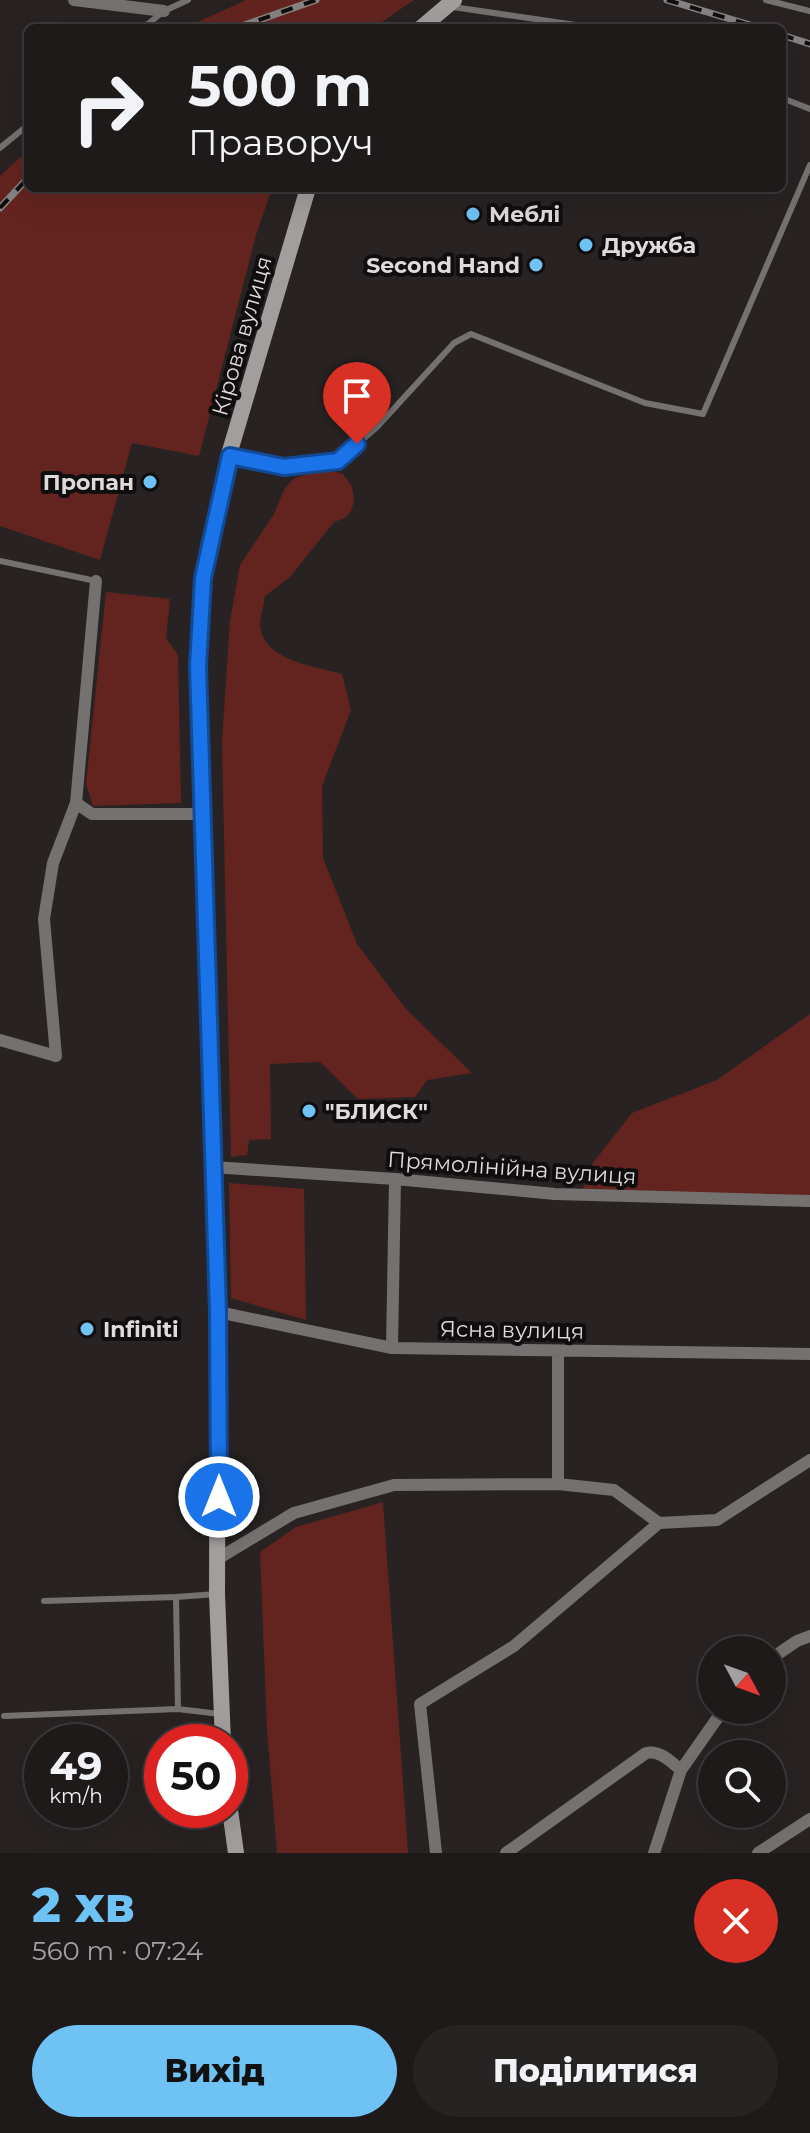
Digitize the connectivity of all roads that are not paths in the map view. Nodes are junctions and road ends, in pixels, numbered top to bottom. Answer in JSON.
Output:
{"nodes":[{"id":1,"x":74,"y":0,"type":"edge"},
{"id":2,"x":188,"y":0,"type":"edge"},
{"id":3,"x":766,"y":0,"type":"edge"},
{"id":4,"x":450,"y":3,"type":"edge"},
{"id":5,"x":164,"y":11,"type":"junction"},
{"id":6,"x":810,"y":11,"type":"edge"},
{"id":7,"x":148,"y":24,"type":"edge"},
{"id":8,"x":426,"y":24,"type":"edge"},
{"id":9,"x":573,"y":24,"type":"edge"},
{"id":10,"x":786,"y":100,"type":"edge"},
{"id":11,"x":810,"y":109,"type":"edge"},
{"id":12,"x":24,"y":128,"type":"edge"},
{"id":13,"x":0,"y":148,"type":"edge"},
{"id":14,"x":810,"y":165,"type":"edge"},
{"id":15,"x":307,"y":192,"type":"edge"},
{"id":16,"x":230,"y":456,"type":"junction"},
{"id":17,"x":0,"y":561,"type":"edge"},
{"id":18,"x":96,"y":581,"type":"joint"},
{"id":19,"x":76,"y":803,"type":"junction"},
{"id":20,"x":203,"y":814,"type":"junction"},
{"id":21,"x":0,"y":1040,"type":"edge"},
{"id":22,"x":212,"y":1167,"type":"junction"},
{"id":23,"x":395,"y":1179,"type":"junction"},
{"id":24,"x":810,"y":1201,"type":"edge"},
{"id":25,"x":218,"y":1312,"type":"junction"},
{"id":26,"x":392,"y":1348,"type":"junction"},
{"id":27,"x":558,"y":1352,"type":"junction"},
{"id":28,"x":810,"y":1354,"type":"edge"},
{"id":29,"x":810,"y":1460,"type":"edge"},
{"id":30,"x":558,"y":1484,"type":"junction"},
{"id":31,"x":659,"y":1523,"type":"junction"},
{"id":32,"x":219,"y":1558,"type":"junction"},
{"id":33,"x":217,"y":1594,"type":"junction"},
{"id":34,"x":176,"y":1597,"type":"junction"},
{"id":35,"x":44,"y":1601,"type":"dead end"},
{"id":36,"x":810,"y":1636,"type":"edge"},
{"id":37,"x":786,"y":1648,"type":"edge"},
{"id":38,"x":178,"y":1709,"type":"junction"},
{"id":39,"x":220,"y":1714,"type":"junction"},
{"id":40,"x":4,"y":1716,"type":"dead end"},
{"id":41,"x":221,"y":1724,"type":"edge"},
{"id":42,"x":713,"y":1724,"type":"edge"},
{"id":43,"x":681,"y":1770,"type":"junction"},
{"id":44,"x":810,"y":1819,"type":"edge"},
{"id":45,"x":233,"y":1828,"type":"edge"},
{"id":46,"x":236,"y":1853,"type":"edge"},
{"id":47,"x":436,"y":1853,"type":"edge"},
{"id":48,"x":506,"y":1853,"type":"edge"},
{"id":49,"x":654,"y":1853,"type":"edge"},
{"id":50,"x":758,"y":1853,"type":"edge"}],
"edges":[{"from":1,"to":5,"type":"street"},
{"from":2,"to":5,"type":"lane"},
{"from":3,"to":6,"type":"lane"},
{"from":4,"to":8,"type":"main road"},
{"from":4,"to":9,"type":"lane"},
{"from":5,"to":7,"type":"lane"},
{"from":10,"to":11,"type":"lane"},
{"from":12,"to":13,"type":"lane"},
{"from":14,"to":16,"type":"lane"},
{"from":15,"to":16,"type":"main road","name":"Кірова вулиця"},
{"from":16,"to":20,"type":"main road","name":"Кірова вулиця"},
{"from":17,"to":18,"type":"lane"},
{"from":18,"to":19,"type":"street"},
{"from":19,"to":20,"type":"street"},
{"from":19,"to":21,"type":"street"},
{"from":20,"to":22,"type":"main road","name":"Кірова вулиця"},
{"from":22,"to":23,"type":"street","name":"Прямолінійна вулиця"},
{"from":22,"to":25,"type":"main road","name":"Кірова вулиця"},
{"from":23,"to":24,"type":"street","name":"Прямолінійна вулиця"},
{"from":23,"to":26,"type":"street"},
{"from":25,"to":26,"type":"street","name":"Ясна вулиця"},
{"from":25,"to":32,"type":"main road","name":"Кірова вулиця"},
{"from":26,"to":27,"type":"street","name":"Ясна вулиця"},
{"from":27,"to":28,"type":"street","name":"Ясна вулиця"},
{"from":27,"to":30,"type":"street"},
{"from":29,"to":31,"type":"street"},
{"from":30,"to":31,"type":"street"},
{"from":30,"to":32,"type":"street"},
{"from":31,"to":47,"type":"street"},
{"from":32,"to":33,"type":"main road","name":"Кірова вулиця"},
{"from":33,"to":34,"type":"lane"},
{"from":33,"to":39,"type":"main road","name":"Кірова вулиця"},
{"from":34,"to":35,"type":"lane"},
{"from":34,"to":38,"type":"lane"},
{"from":36,"to":37,"type":"street"},
{"from":38,"to":39,"type":"lane"},
{"from":38,"to":40,"type":"lane"},
{"from":39,"to":41,"type":"main road","name":"Кірова вулиця"},
{"from":42,"to":43,"type":"street"},
{"from":43,"to":48,"type":"street"},
{"from":43,"to":49,"type":"street"},
{"from":44,"to":50,"type":"street"},
{"from":45,"to":46,"type":"main road"}]}
